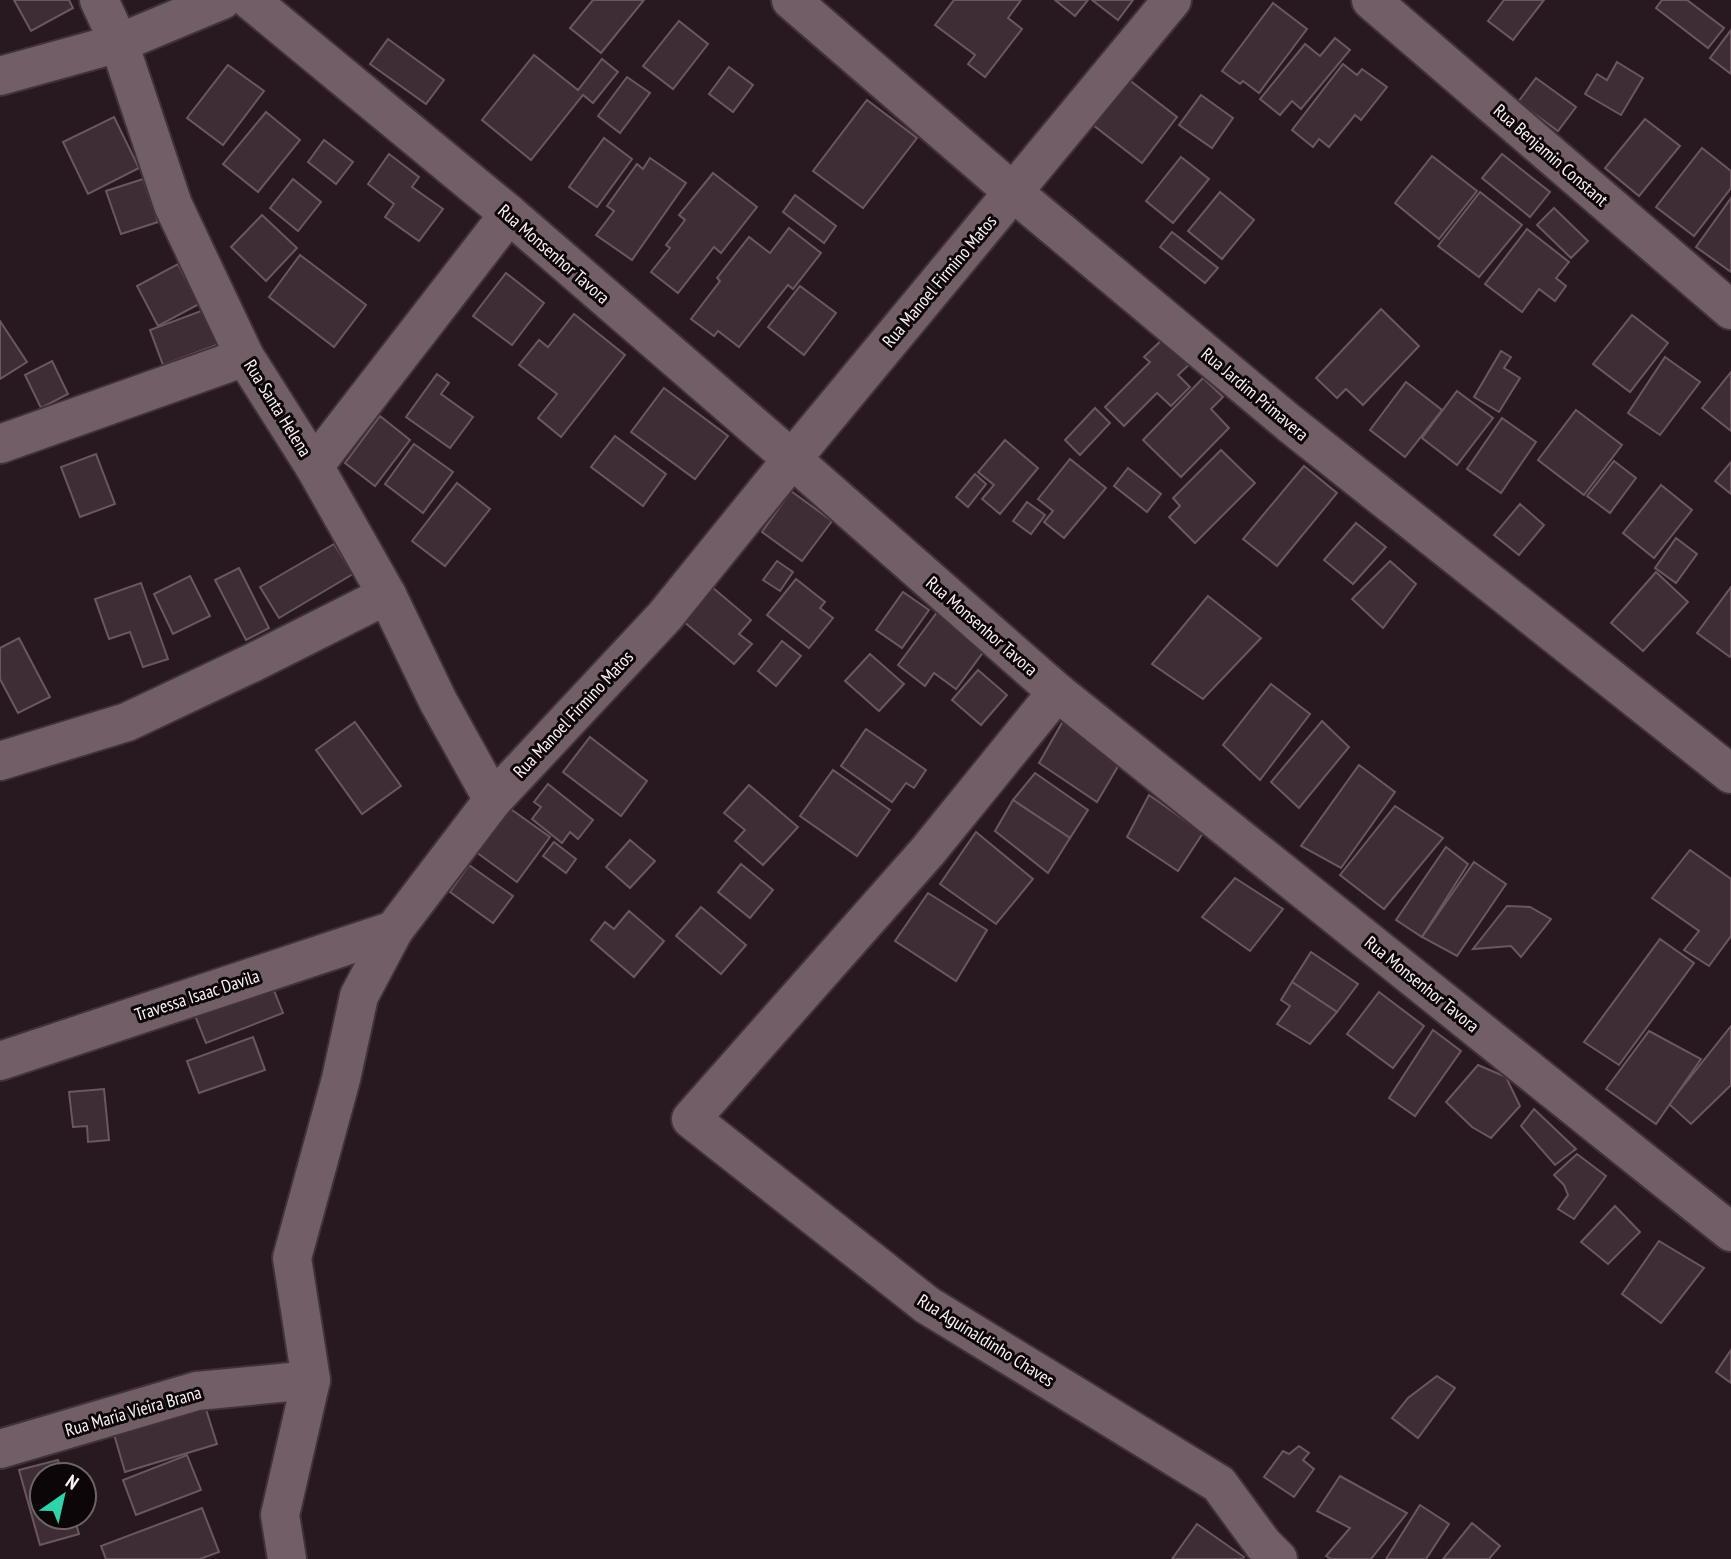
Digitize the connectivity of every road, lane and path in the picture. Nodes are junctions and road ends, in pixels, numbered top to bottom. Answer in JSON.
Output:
{"nodes":[{"id":1,"x":99,"y":0,"type":"edge"},
{"id":2,"x":222,"y":0,"type":"edge"},
{"id":3,"x":250,"y":0,"type":"edge"},
{"id":4,"x":791,"y":0,"type":"edge"},
{"id":5,"x":1172,"y":0,"type":"edge"},
{"id":6,"x":1371,"y":0,"type":"edge"},
{"id":7,"x":119,"y":44,"type":"junction"},
{"id":8,"x":0,"y":76,"type":"edge"},
{"id":9,"x":1013,"y":192,"type":"junction"},
{"id":10,"x":509,"y":214,"type":"junction"},
{"id":11,"x":1731,"y":310,"type":"edge"},
{"id":12,"x":246,"y":358,"type":"junction"},
{"id":13,"x":0,"y":443,"type":"edge"},
{"id":14,"x":792,"y":459,"type":"junction"},
{"id":15,"x":314,"y":466,"type":"junction"},
{"id":16,"x":387,"y":595,"type":"junction"},
{"id":17,"x":1057,"y":692,"type":"junction"},
{"id":18,"x":0,"y":761,"type":"edge"},
{"id":19,"x":1731,"y":774,"type":"edge"},
{"id":20,"x":493,"y":800,"type":"junction"},
{"id":21,"x":394,"y":930,"type":"junction"},
{"id":22,"x":0,"y":1061,"type":"edge"},
{"id":23,"x":1731,"y":1232,"type":"edge"},
{"id":24,"x":311,"y":1380,"type":"junction"},
{"id":25,"x":0,"y":1448,"type":"edge"},
{"id":26,"x":287,"y":1559,"type":"edge"},
{"id":27,"x":1278,"y":1559,"type":"edge"}],
"edges":[{"from":1,"to":7,"type":"street","name":"Rua Santa Helena"},
{"from":2,"to":7,"type":"street"},
{"from":3,"to":10,"type":"street","name":"Rua Monsenhor Tavora"},
{"from":4,"to":9,"type":"street","name":"Rua Jardim Primavera"},
{"from":5,"to":9,"type":"street","name":"Rua Manoel Firmino Matos"},
{"from":6,"to":11,"type":"street","name":"Rua Benjamin Constant"},
{"from":7,"to":8,"type":"street"},
{"from":7,"to":12,"type":"street","name":"Rua Santa Helena"},
{"from":9,"to":14,"type":"street","name":"Rua Manoel Firmino Matos"},
{"from":9,"to":19,"type":"street","name":"Rua Jardim Primavera"},
{"from":10,"to":14,"type":"street","name":"Rua Monsenhor Tavora"},
{"from":10,"to":15,"type":"street"},
{"from":12,"to":13,"type":"street"},
{"from":12,"to":15,"type":"street","name":"Rua Santa Helena"},
{"from":14,"to":17,"type":"street","name":"Rua Monsenhor Tavora"},
{"from":14,"to":20,"type":"street","name":"Rua Manoel Firmino Matos"},
{"from":15,"to":16,"type":"street","name":"Rua Santa Helena"},
{"from":16,"to":18,"type":"street"},
{"from":16,"to":20,"type":"street","name":"Rua Santa Helena"},
{"from":17,"to":23,"type":"street","name":"Rua Monsenhor Tavora"},
{"from":17,"to":27,"type":"street","name":"Rua Aguinaldinho Chaves"},
{"from":20,"to":21,"type":"street","name":"Rua Manoel Firmino Matos"},
{"from":21,"to":22,"type":"street","name":"Travessa Isaac Davila"},
{"from":21,"to":24,"type":"street","name":"Rua Manoel Firmino Matos"},
{"from":24,"to":25,"type":"street","name":"Rua Maria Vieira Brana"},
{"from":24,"to":26,"type":"street","name":"Rua Manoel Firmino Matos"}]}
